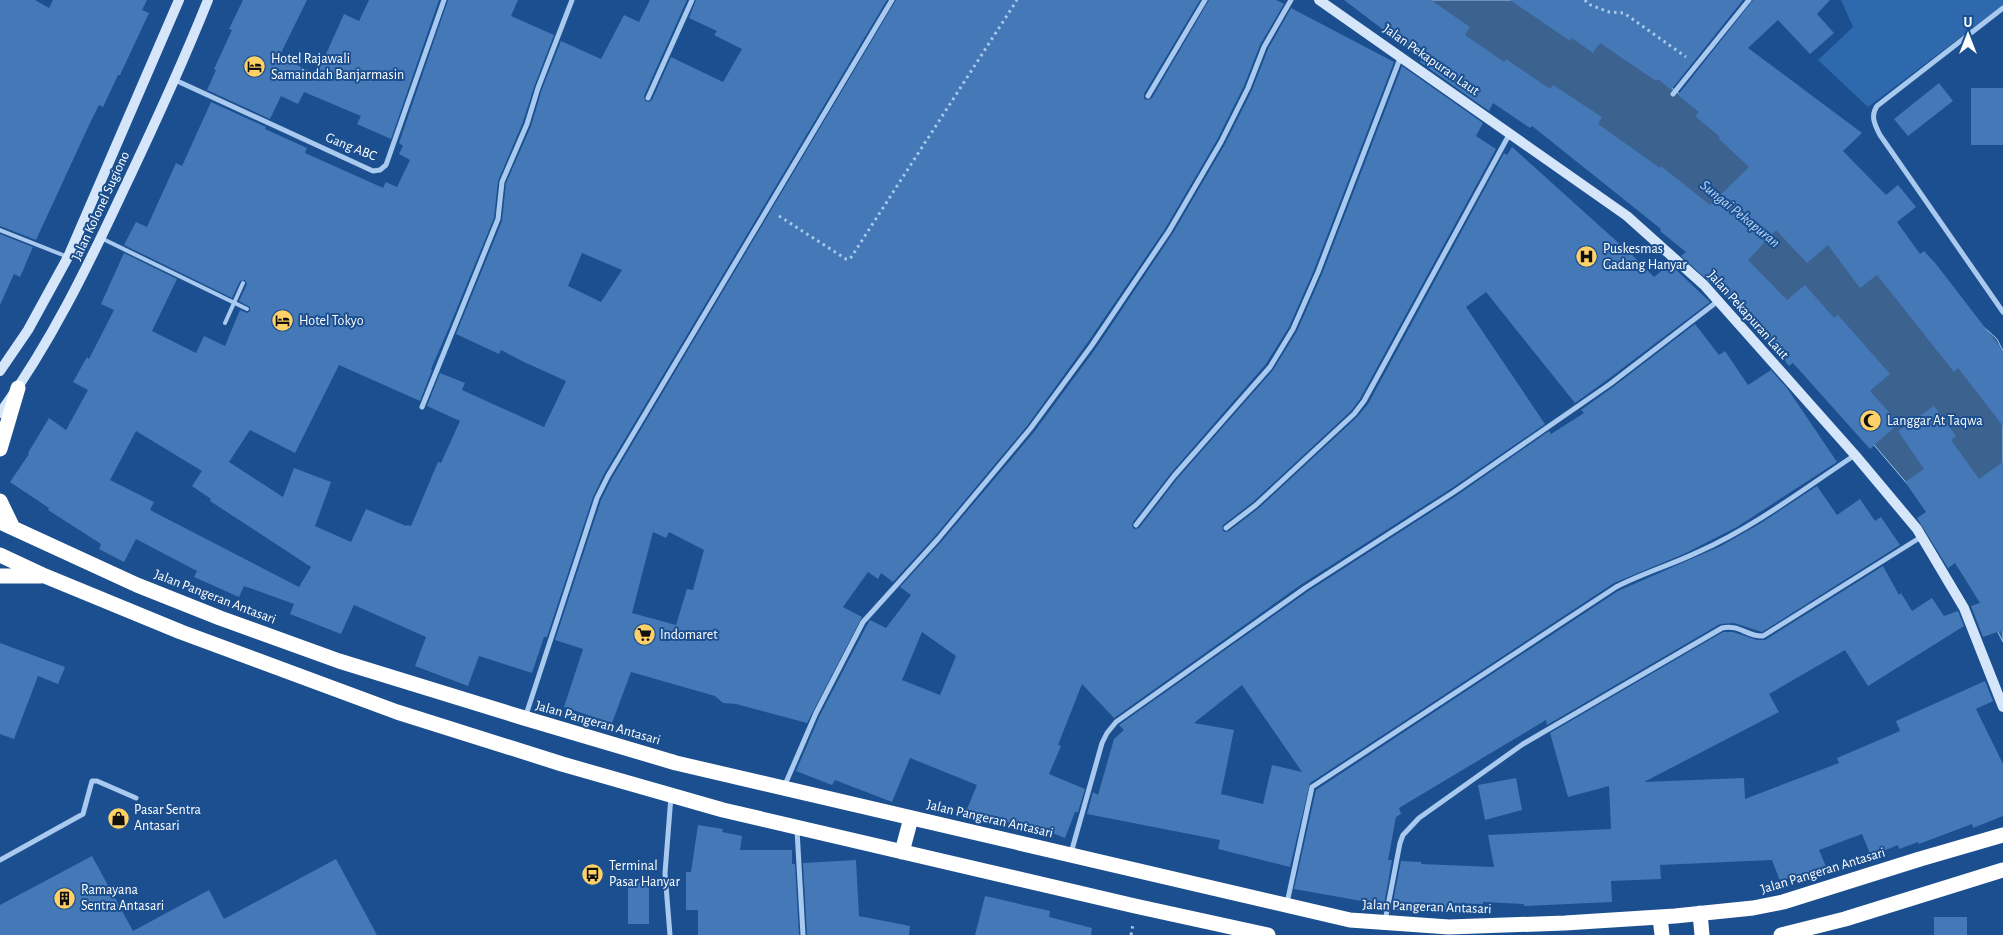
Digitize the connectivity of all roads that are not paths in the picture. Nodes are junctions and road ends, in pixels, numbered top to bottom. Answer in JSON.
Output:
{"nodes":[{"id":1,"x":178,"y":0,"type":"edge"},
{"id":2,"x":208,"y":0,"type":"edge"},
{"id":3,"x":444,"y":0,"type":"edge"},
{"id":4,"x":572,"y":0,"type":"edge"},
{"id":5,"x":692,"y":0,"type":"edge"},
{"id":6,"x":892,"y":0,"type":"edge"},
{"id":7,"x":1205,"y":0,"type":"edge"},
{"id":8,"x":1291,"y":0,"type":"edge"},
{"id":9,"x":1319,"y":0,"type":"edge"},
{"id":10,"x":1749,"y":0,"type":"edge"},
{"id":11,"x":2003,"y":8,"type":"edge"},
{"id":12,"x":1401,"y":56,"type":"junction"},
{"id":13,"x":175,"y":80,"type":"junction"},
{"id":14,"x":1673,"y":94,"type":"dead end"},
{"id":15,"x":1148,"y":96,"type":"dead end"},
{"id":16,"x":648,"y":98,"type":"dead end"},
{"id":17,"x":1510,"y":132,"type":"junction"},
{"id":18,"x":0,"y":230,"type":"edge"},
{"id":19,"x":101,"y":238,"type":"junction"},
{"id":20,"x":68,"y":257,"type":"junction"},
{"id":21,"x":243,"y":283,"type":"dead end"},
{"id":22,"x":1718,"y":301,"type":"junction"},
{"id":23,"x":234,"y":303,"type":"junction"},
{"id":24,"x":247,"y":309,"type":"dead end"},
{"id":25,"x":2003,"y":312,"type":"edge"},
{"id":26,"x":225,"y":323,"type":"dead end"},
{"id":27,"x":0,"y":371,"type":"edge"},
{"id":28,"x":18,"y":388,"type":"junction"},
{"id":29,"x":422,"y":407,"type":"dead end"},
{"id":30,"x":0,"y":413,"type":"edge"},
{"id":31,"x":0,"y":449,"type":"edge"},
{"id":32,"x":1854,"y":455,"type":"junction"},
{"id":33,"x":0,"y":501,"type":"edge"},
{"id":34,"x":7,"y":525,"type":"edge"},
{"id":35,"x":1136,"y":525,"type":"dead end"},
{"id":36,"x":1226,"y":528,"type":"dead end"},
{"id":37,"x":1921,"y":537,"type":"junction"},
{"id":38,"x":0,"y":555,"type":"edge"},
{"id":39,"x":0,"y":576,"type":"edge"},
{"id":40,"x":45,"y":576,"type":"junction"},
{"id":41,"x":2003,"y":707,"type":"edge"},
{"id":42,"x":524,"y":718,"type":"junction"},
{"id":43,"x":784,"y":788,"type":"junction"},
{"id":44,"x":671,"y":795,"type":"junction"},
{"id":45,"x":136,"y":798,"type":"dead end"},
{"id":46,"x":911,"y":818,"type":"junction"},
{"id":47,"x":797,"y":828,"type":"junction"},
{"id":48,"x":2003,"y":835,"type":"edge"},
{"id":49,"x":902,"y":852,"type":"junction"},
{"id":50,"x":1070,"y":855,"type":"junction"},
{"id":51,"x":0,"y":860,"type":"edge"},
{"id":52,"x":2003,"y":870,"type":"edge"},
{"id":53,"x":1286,"y":906,"type":"junction"},
{"id":54,"x":1700,"y":914,"type":"junction"},
{"id":55,"x":1660,"y":917,"type":"junction"},
{"id":56,"x":1384,"y":924,"type":"junction"},
{"id":57,"x":670,"y":935,"type":"edge"},
{"id":58,"x":803,"y":935,"type":"edge"},
{"id":59,"x":1268,"y":935,"type":"edge"},
{"id":60,"x":1662,"y":935,"type":"edge"},
{"id":61,"x":1702,"y":935,"type":"edge"},
{"id":62,"x":1781,"y":935,"type":"edge"}],
"edges":[{"from":1,"to":20,"type":"street","name":"Jalan Kolonel Sugiono"},
{"from":2,"to":13,"type":"street","name":"Jalan Kolonel Sugiono"},
{"from":3,"to":13,"type":"street","name":"Gang ABC"},
{"from":4,"to":29,"type":"street"},
{"from":5,"to":16,"type":"street"},
{"from":6,"to":42,"type":"street"},
{"from":7,"to":15,"type":"street"},
{"from":8,"to":43,"type":"street"},
{"from":9,"to":12,"type":"street","name":"Jalan Pekapuran Laut"},
{"from":10,"to":14,"type":"street"},
{"from":11,"to":25,"type":"street"},
{"from":12,"to":17,"type":"street","name":"Jalan Pekapuran Laut"},
{"from":12,"to":35,"type":"street"},
{"from":13,"to":19,"type":"street","name":"Jalan Kolonel Sugiono"},
{"from":17,"to":22,"type":"street","name":"Jalan Pekapuran Laut"},
{"from":17,"to":36,"type":"street"},
{"from":18,"to":20,"type":"lane"},
{"from":19,"to":23,"type":"lane"},
{"from":19,"to":28,"type":"street","name":"Jalan Kolonel Sugiono"},
{"from":20,"to":27,"type":"street","name":"Jalan Kolonel Sugiono"},
{"from":21,"to":23,"type":"lane"},
{"from":22,"to":32,"type":"street","name":"Jalan Pekapuran Laut"},
{"from":22,"to":50,"type":"street"},
{"from":23,"to":24,"type":"lane"},
{"from":23,"to":26,"type":"lane"},
{"from":28,"to":30,"type":"street","name":"Jalan Kolonel Sugiono"},
{"from":28,"to":31,"type":"highway"},
{"from":32,"to":37,"type":"street","name":"Jalan Pekapuran Laut"},
{"from":32,"to":53,"type":"street"},
{"from":33,"to":34,"type":"highway"},
{"from":34,"to":42,"type":"highway","name":"Jalan Pangeran Antasari"},
{"from":37,"to":41,"type":"street","name":"Jalan Pekapuran Laut"},
{"from":37,"to":56,"type":"street"},
{"from":38,"to":40,"type":"highway"},
{"from":39,"to":40,"type":"highway"},
{"from":40,"to":44,"type":"highway"},
{"from":42,"to":43,"type":"highway","name":"Jalan Pangeran Antasari"},
{"from":43,"to":46,"type":"highway","name":"Jalan Pangeran Antasari"},
{"from":44,"to":47,"type":"highway"},
{"from":44,"to":57,"type":"street"},
{"from":45,"to":51,"type":"street"},
{"from":46,"to":49,"type":"highway"},
{"from":46,"to":50,"type":"highway","name":"Jalan Pangeran Antasari"},
{"from":47,"to":49,"type":"highway"},
{"from":47,"to":58,"type":"street"},
{"from":48,"to":54,"type":"highway","name":"Jalan Pangeran Antasari"},
{"from":49,"to":59,"type":"highway"},
{"from":50,"to":53,"type":"highway","name":"Jalan Pangeran Antasari"},
{"from":52,"to":62,"type":"highway"},
{"from":53,"to":56,"type":"highway","name":"Jalan Pangeran Antasari"},
{"from":54,"to":55,"type":"highway","name":"Jalan Pangeran Antasari"},
{"from":54,"to":61,"type":"highway"},
{"from":55,"to":56,"type":"highway","name":"Jalan Pangeran Antasari"},
{"from":55,"to":60,"type":"highway"}]}
